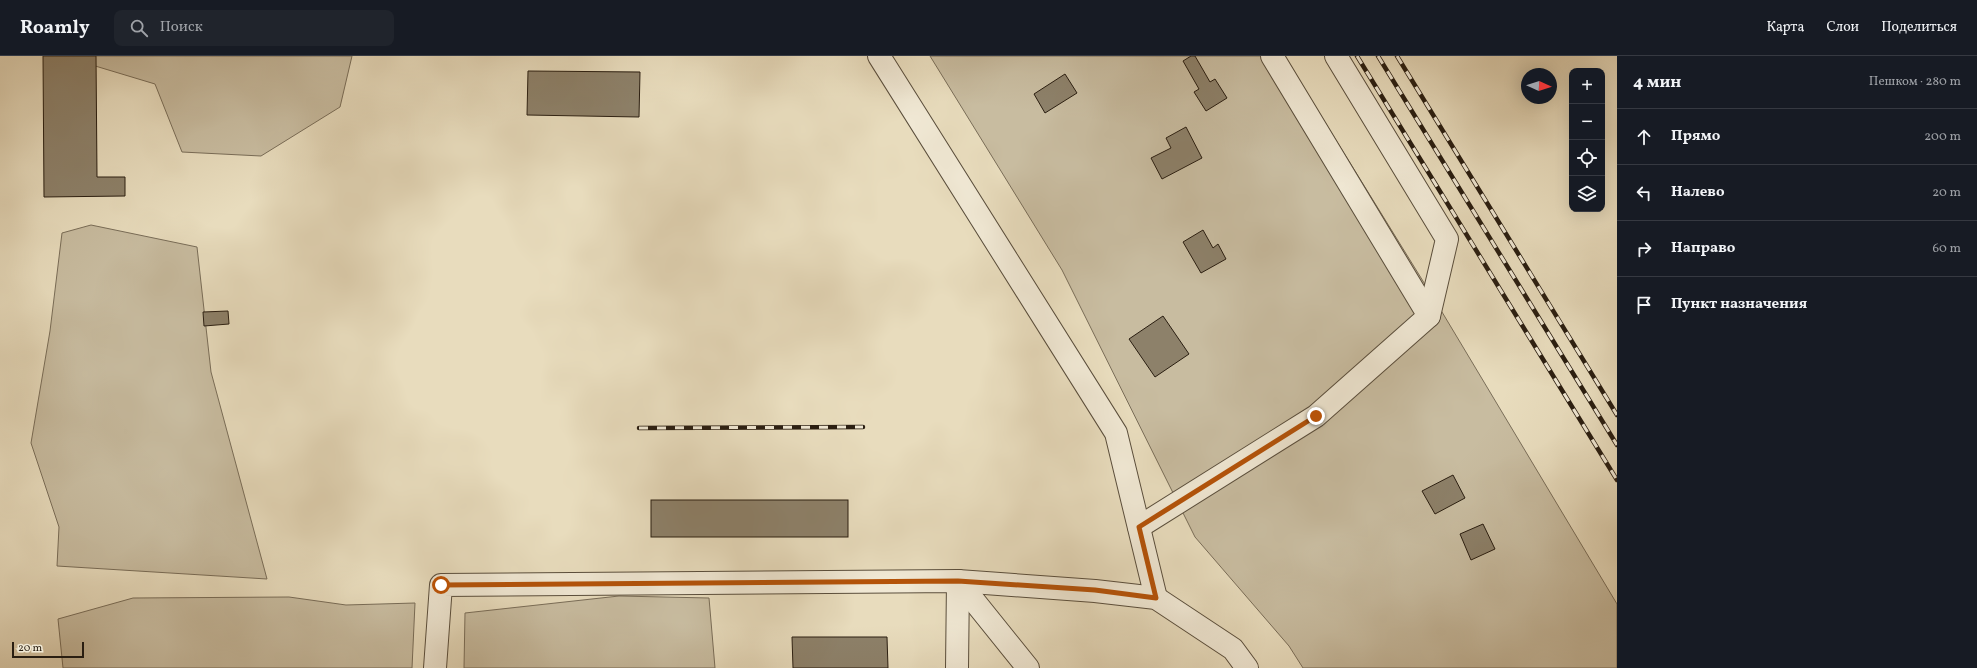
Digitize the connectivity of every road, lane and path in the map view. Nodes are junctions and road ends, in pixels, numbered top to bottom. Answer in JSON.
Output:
{"nodes":[{"id":1,"x":879,"y":56,"type":"edge"},
{"id":2,"x":1272,"y":56,"type":"edge"},
{"id":3,"x":1336,"y":56,"type":"edge"},
{"id":4,"x":1428,"y":316,"type":"junction"},
{"id":5,"x":1139,"y":527,"type":"junction"},
{"id":6,"x":958,"y":581,"type":"junction"},
{"id":7,"x":1156,"y":598,"type":"junction"},
{"id":8,"x":435,"y":668,"type":"edge"},
{"id":9,"x":958,"y":668,"type":"edge"},
{"id":10,"x":1028,"y":668,"type":"edge"},
{"id":11,"x":1247,"y":668,"type":"edge"}],
"edges":[{"from":1,"to":5,"type":"street"},
{"from":2,"to":4,"type":"street"},
{"from":3,"to":4,"type":"street"},
{"from":4,"to":5,"type":"street"},
{"from":5,"to":7,"type":"street"},
{"from":6,"to":7,"type":"street"},
{"from":6,"to":8,"type":"street"},
{"from":6,"to":9,"type":"street"},
{"from":6,"to":10,"type":"street"},
{"from":7,"to":11,"type":"street"}]}
